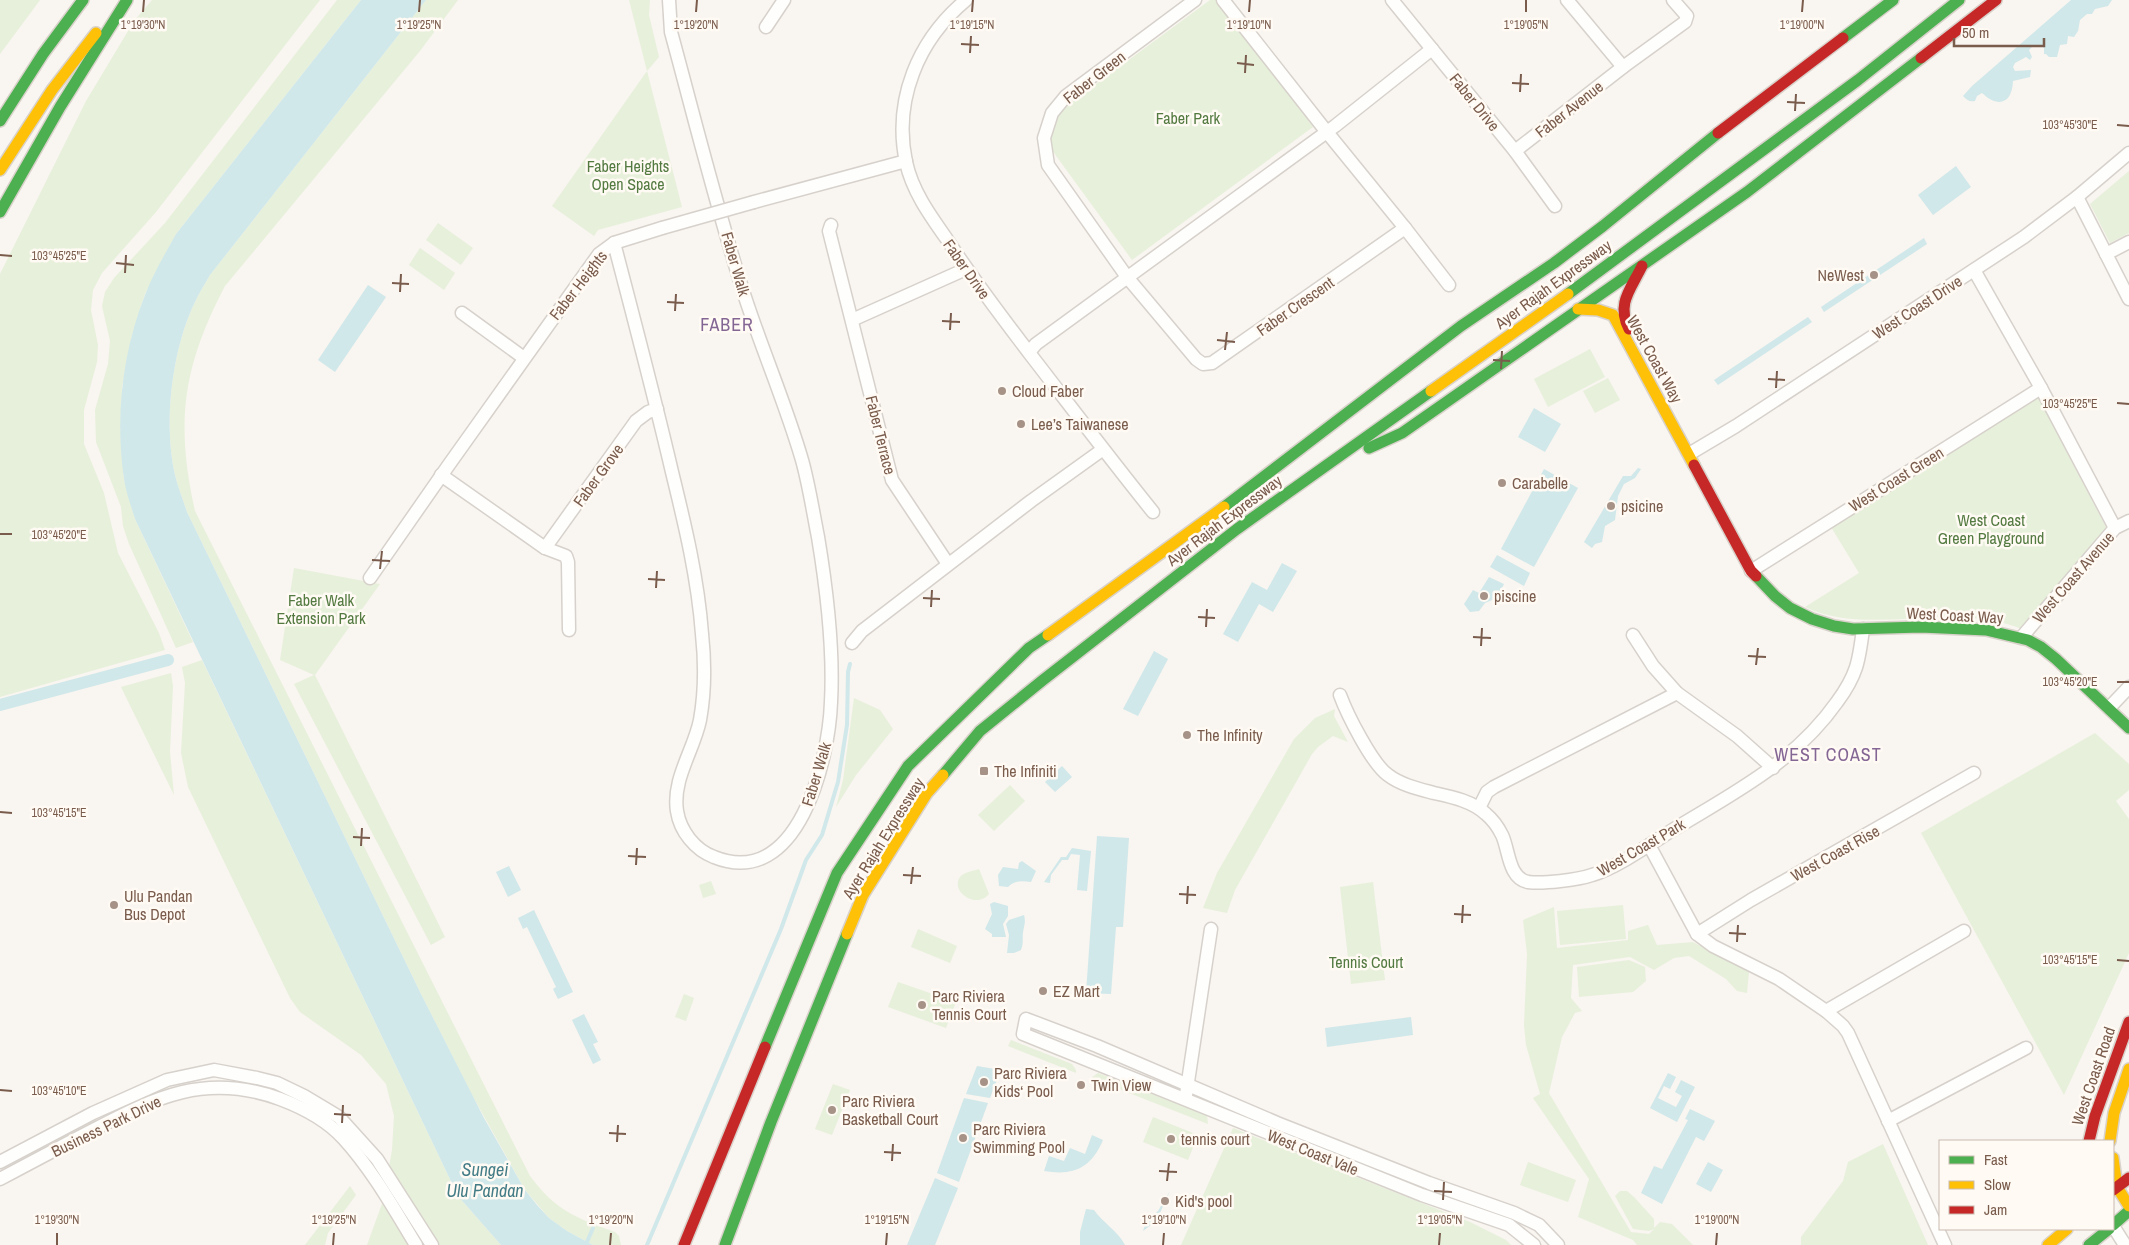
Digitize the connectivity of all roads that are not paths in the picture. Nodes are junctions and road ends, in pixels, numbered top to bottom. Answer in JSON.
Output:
{"nodes":[{"id":1,"x":83,"y":0,"type":"edge"},
{"id":2,"x":126,"y":0,"type":"edge"},
{"id":3,"x":669,"y":0,"type":"edge"},
{"id":4,"x":784,"y":0,"type":"edge"},
{"id":5,"x":1195,"y":0,"type":"edge"},
{"id":6,"x":1223,"y":0,"type":"edge"},
{"id":7,"x":1392,"y":0,"type":"edge"},
{"id":8,"x":1567,"y":0,"type":"edge"},
{"id":9,"x":1673,"y":0,"type":"edge"},
{"id":10,"x":1893,"y":0,"type":"edge"},
{"id":11,"x":1959,"y":0,"type":"edge"},
{"id":12,"x":1996,"y":0,"type":"edge"},
{"id":13,"x":964,"y":1,"type":"edge"},
{"id":14,"x":766,"y":27,"type":"dead end"},
{"id":15,"x":1432,"y":49,"type":"junction"},
{"id":16,"x":1623,"y":67,"type":"junction"},
{"id":17,"x":26,"y":80,"type":"junction"},
{"id":18,"x":0,"y":108,"type":"edge"},
{"id":19,"x":0,"y":121,"type":"edge"},
{"id":20,"x":1326,"y":131,"type":"junction"},
{"id":21,"x":1515,"y":151,"type":"junction"},
{"id":22,"x":2129,"y":153,"type":"edge"},
{"id":23,"x":906,"y":161,"type":"junction"},
{"id":24,"x":0,"y":170,"type":"edge"},
{"id":25,"x":2078,"y":197,"type":"junction"},
{"id":26,"x":1555,"y":206,"type":"dead end"},
{"id":27,"x":0,"y":212,"type":"edge"},
{"id":28,"x":831,"y":225,"type":"dead end"},
{"id":29,"x":1406,"y":228,"type":"junction"},
{"id":30,"x":2129,"y":242,"type":"edge"},
{"id":31,"x":614,"y":244,"type":"junction"},
{"id":32,"x":2106,"y":254,"type":"junction"},
{"id":33,"x":1642,"y":266,"type":"junction"},
{"id":34,"x":966,"y":269,"type":"junction"},
{"id":35,"x":1974,"y":270,"type":"junction"},
{"id":36,"x":1127,"y":277,"type":"junction"},
{"id":37,"x":1449,"y":285,"type":"dead end"},
{"id":38,"x":2129,"y":299,"type":"edge"},
{"id":39,"x":1578,"y":310,"type":"junction"},
{"id":40,"x":462,"y":313,"type":"dead end"},
{"id":41,"x":852,"y":320,"type":"junction"},
{"id":42,"x":1029,"y":352,"type":"junction"},
{"id":43,"x":524,"y":358,"type":"junction"},
{"id":44,"x":2041,"y":388,"type":"junction"},
{"id":45,"x":657,"y":409,"type":"junction"},
{"id":46,"x":1102,"y":450,"type":"junction"},
{"id":47,"x":1693,"y":452,"type":"junction"},
{"id":48,"x":1318,"y":472,"type":"junction"},
{"id":49,"x":441,"y":475,"type":"junction"},
{"id":50,"x":1153,"y":512,"type":"dead end"},
{"id":51,"x":2129,"y":520,"type":"edge"},
{"id":52,"x":2115,"y":528,"type":"junction"},
{"id":53,"x":545,"y":548,"type":"junction"},
{"id":54,"x":948,"y":564,"type":"junction"},
{"id":55,"x":1756,"y":572,"type":"junction"},
{"id":56,"x":370,"y":578,"type":"dead end"},
{"id":57,"x":1862,"y":629,"type":"junction"},
{"id":58,"x":570,"y":630,"type":"dead end"},
{"id":59,"x":1634,"y":635,"type":"dead end"},
{"id":60,"x":2021,"y":638,"type":"junction"},
{"id":61,"x":852,"y":643,"type":"dead end"},
{"id":62,"x":2129,"y":687,"type":"edge"},
{"id":63,"x":1677,"y":693,"type":"junction"},
{"id":64,"x":1340,"y":695,"type":"dead end"},
{"id":65,"x":2109,"y":708,"type":"junction"},
{"id":66,"x":2129,"y":728,"type":"edge"},
{"id":67,"x":1773,"y":768,"type":"junction"},
{"id":68,"x":1974,"y":773,"type":"dead end"},
{"id":69,"x":1479,"y":808,"type":"junction"},
{"id":70,"x":1649,"y":844,"type":"junction"},
{"id":71,"x":1211,"y":929,"type":"dead end"},
{"id":72,"x":1964,"y":931,"type":"dead end"},
{"id":73,"x":1697,"y":934,"type":"junction"},
{"id":74,"x":1826,"y":1011,"type":"junction"},
{"id":75,"x":2129,"y":1022,"type":"edge"},
{"id":76,"x":1096,"y":1046,"type":"junction"},
{"id":77,"x":2026,"y":1048,"type":"dead end"},
{"id":78,"x":1091,"y":1061,"type":"junction"},
{"id":79,"x":2129,"y":1069,"type":"edge"},
{"id":80,"x":1187,"y":1086,"type":"junction"},
{"id":81,"x":1185,"y":1100,"type":"junction"},
{"id":82,"x":1888,"y":1121,"type":"junction"},
{"id":83,"x":2089,"y":1140,"type":"edge"},
{"id":84,"x":2110,"y":1140,"type":"edge"},
{"id":85,"x":0,"y":1162,"type":"edge"},
{"id":86,"x":2114,"y":1174,"type":"edge"},
{"id":87,"x":2129,"y":1178,"type":"edge"},
{"id":88,"x":0,"y":1179,"type":"edge"},
{"id":89,"x":2115,"y":1189,"type":"edge"},
{"id":90,"x":2129,"y":1206,"type":"edge"},
{"id":91,"x":2129,"y":1211,"type":"edge"},
{"id":92,"x":2114,"y":1225,"type":"edge"},
{"id":93,"x":2114,"y":1228,"type":"edge"},
{"id":94,"x":2066,"y":1230,"type":"edge"},
{"id":95,"x":2107,"y":1230,"type":"edge"},
{"id":96,"x":416,"y":1245,"type":"edge"},
{"id":97,"x":432,"y":1245,"type":"edge"},
{"id":98,"x":684,"y":1245,"type":"edge"},
{"id":99,"x":724,"y":1245,"type":"edge"},
{"id":100,"x":1534,"y":1245,"type":"edge"},
{"id":101,"x":1558,"y":1245,"type":"edge"},
{"id":102,"x":1945,"y":1245,"type":"edge"},
{"id":103,"x":2048,"y":1245,"type":"edge"},
{"id":104,"x":2089,"y":1245,"type":"edge"},
{"id":105,"x":2125,"y":1245,"type":"edge"}],
"edges":[{"from":1,"to":17,"type":"main road"},
{"from":2,"to":24,"type":"main road"},
{"from":2,"to":27,"type":"main road"},
{"from":3,"to":45,"type":"street","name":"Faber Walk"},
{"from":4,"to":14,"type":"street"},
{"from":5,"to":36,"type":"street","name":"Faber Green"},
{"from":6,"to":20,"type":"street"},
{"from":7,"to":15,"type":"street","name":"Faber Drive"},
{"from":8,"to":16,"type":"street"},
{"from":9,"to":16,"type":"street","name":"Faber Avenue"},
{"from":10,"to":98,"type":"main road","name":"Ayer Rajah Expressway"},
{"from":11,"to":48,"type":"main road","name":"Ayer Rajah Expressway"},
{"from":12,"to":33,"type":"main road"},
{"from":13,"to":23,"type":"street","name":"Faber Drive"},
{"from":15,"to":20,"type":"street"},
{"from":15,"to":21,"type":"street","name":"Faber Drive"},
{"from":16,"to":21,"type":"street","name":"Faber Avenue"},
{"from":17,"to":18,"type":"main road"},
{"from":17,"to":19,"type":"main road"},
{"from":20,"to":29,"type":"street"},
{"from":20,"to":36,"type":"street"},
{"from":21,"to":26,"type":"street","name":"Faber Drive"},
{"from":22,"to":25,"type":"street","name":"West Coast Drive"},
{"from":23,"to":31,"type":"street","name":"Faber Heights","bridge":true},
{"from":23,"to":34,"type":"street","name":"Faber Drive"},
{"from":25,"to":32,"type":"street"},
{"from":25,"to":35,"type":"street","name":"West Coast Drive"},
{"from":28,"to":41,"type":"street","name":"Faber Terrace"},
{"from":29,"to":36,"type":"street","name":"Faber Crescent"},
{"from":29,"to":37,"type":"street"},
{"from":30,"to":32,"type":"street"},
{"from":31,"to":43,"type":"street","name":"Faber Heights"},
{"from":31,"to":45,"type":"street","name":"Faber Walk"},
{"from":32,"to":38,"type":"street"},
{"from":33,"to":39,"type":"main road"},
{"from":33,"to":47,"type":"main road","name":"West Coast Way"},
{"from":34,"to":41,"type":"street"},
{"from":34,"to":42,"type":"street","name":"Faber Drive"},
{"from":35,"to":44,"type":"street"},
{"from":35,"to":47,"type":"street","name":"West Coast Drive"},
{"from":36,"to":42,"type":"street"},
{"from":39,"to":47,"type":"main road","name":"West Coast Way"},
{"from":39,"to":48,"type":"main road"},
{"from":40,"to":43,"type":"street"},
{"from":41,"to":54,"type":"street","name":"Faber Terrace"},
{"from":42,"to":46,"type":"street","name":"Faber Drive"},
{"from":43,"to":49,"type":"street","name":"Faber Heights"},
{"from":44,"to":52,"type":"street"},
{"from":44,"to":55,"type":"street","name":"West Coast Green"},
{"from":45,"to":53,"type":"street","name":"Faber Grove"},
{"from":46,"to":50,"type":"street","name":"Faber Drive"},
{"from":46,"to":54,"type":"street"},
{"from":47,"to":55,"type":"main road","name":"West Coast Way"},
{"from":48,"to":99,"type":"main road","name":"Ayer Rajah Expressway"},
{"from":49,"to":53,"type":"street"},
{"from":49,"to":56,"type":"street","name":"Faber Heights"},
{"from":51,"to":52,"type":"street","name":"West Coast Avenue"},
{"from":52,"to":60,"type":"street","name":"West Coast Avenue"},
{"from":53,"to":58,"type":"street"},
{"from":54,"to":61,"type":"street"},
{"from":55,"to":57,"type":"main road","name":"West Coast Way"},
{"from":57,"to":60,"type":"main road","name":"West Coast Way"},
{"from":57,"to":67,"type":"street","name":"West Coast Park"},
{"from":59,"to":63,"type":"street"},
{"from":60,"to":65,"type":"main road","name":"West Coast Way"},
{"from":62,"to":65,"type":"street"},
{"from":63,"to":67,"type":"street"},
{"from":63,"to":69,"type":"street"},
{"from":64,"to":69,"type":"street","name":"West Coast Park"},
{"from":65,"to":66,"type":"main road","name":"West Coast Way"},
{"from":67,"to":70,"type":"street","name":"West Coast Park"},
{"from":68,"to":73,"type":"street","name":"West Coast Rise"},
{"from":69,"to":70,"type":"street","name":"West Coast Park"},
{"from":70,"to":73,"type":"street"},
{"from":71,"to":80,"type":"street"},
{"from":72,"to":74,"type":"street"},
{"from":73,"to":74,"type":"street"},
{"from":74,"to":82,"type":"street"},
{"from":75,"to":83,"type":"main road","name":"West Coast Road"},
{"from":76,"to":78,"type":"street"},
{"from":76,"to":78,"type":"street","name":"West Coast Vale"},
{"from":76,"to":80,"type":"street","name":"West Coast Vale"},
{"from":77,"to":82,"type":"street"},
{"from":78,"to":81,"type":"street","name":"West Coast Vale"},
{"from":79,"to":84,"type":"main road","name":"West Coast Road"},
{"from":80,"to":81,"type":"street"},
{"from":80,"to":101,"type":"street","name":"West Coast Vale"},
{"from":81,"to":100,"type":"street","name":"West Coast Vale"},
{"from":82,"to":102,"type":"street"},
{"from":85,"to":97,"type":"street","name":"Business Park Drive"},
{"from":86,"to":89,"type":"main road"},
{"from":87,"to":89,"type":"main road"},
{"from":88,"to":96,"type":"street","name":"Business Park Drive"},
{"from":89,"to":90,"type":"main road"},
{"from":91,"to":92,"type":"main road"},
{"from":93,"to":105,"type":"street"},
{"from":94,"to":103,"type":"main road"},
{"from":95,"to":104,"type":"main road"}]}
